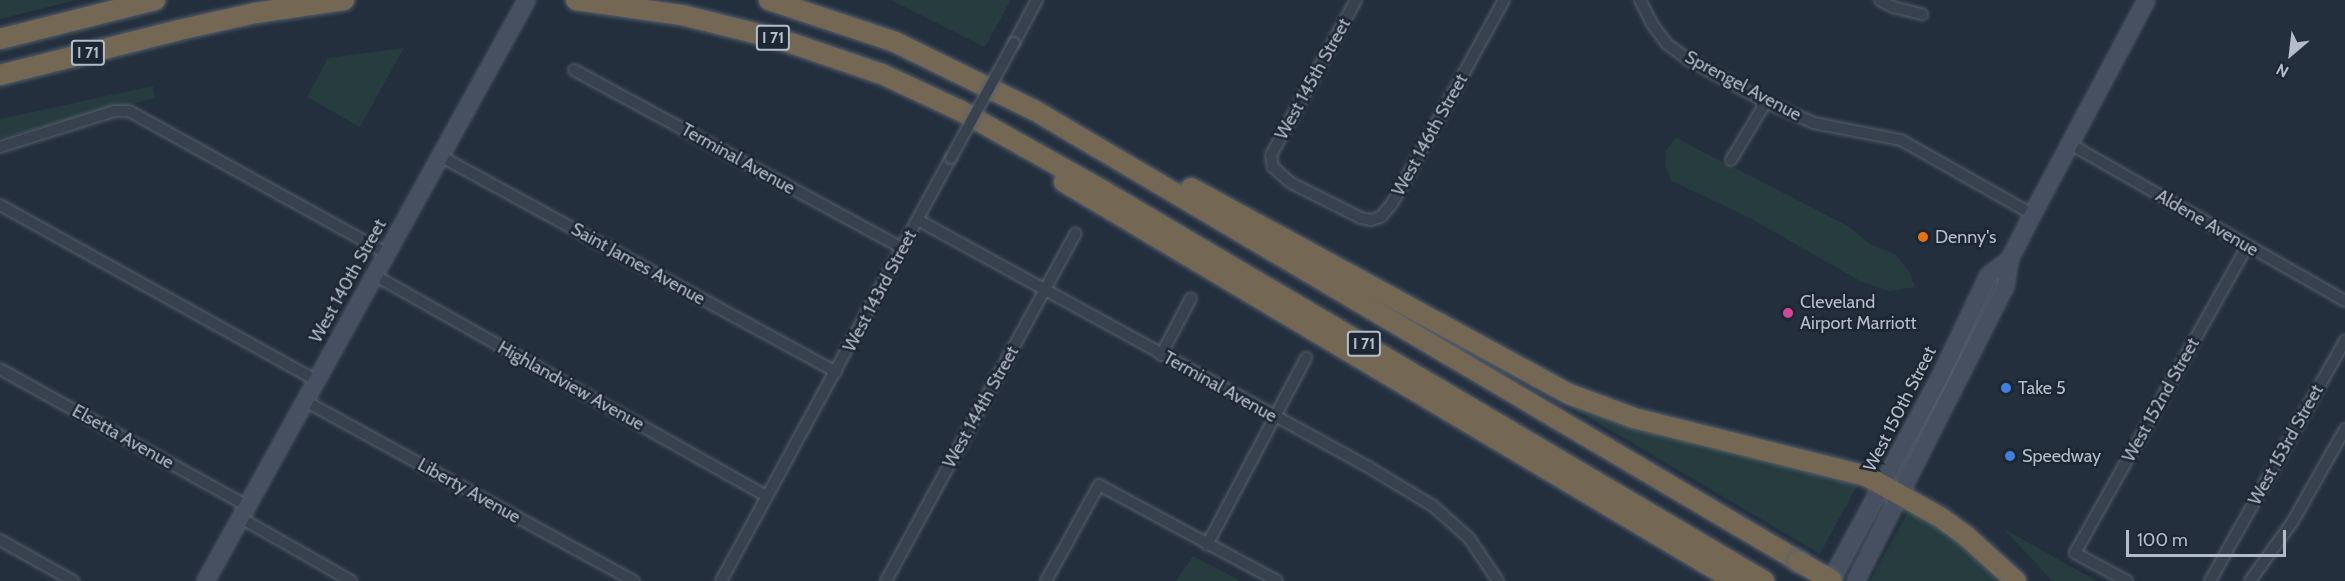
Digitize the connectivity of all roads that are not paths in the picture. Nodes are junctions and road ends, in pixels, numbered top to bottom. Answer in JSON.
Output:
{"nodes":[{"id":1,"x":155,"y":0,"type":"edge"},
{"id":2,"x":344,"y":0,"type":"edge"},
{"id":3,"x":526,"y":0,"type":"edge"},
{"id":4,"x":576,"y":0,"type":"edge"},
{"id":5,"x":769,"y":0,"type":"edge"},
{"id":6,"x":1038,"y":0,"type":"edge"},
{"id":7,"x":1356,"y":0,"type":"edge"},
{"id":8,"x":1504,"y":0,"type":"edge"},
{"id":9,"x":1880,"y":0,"type":"edge"},
{"id":10,"x":2146,"y":0,"type":"edge"},
{"id":11,"x":1643,"y":1,"type":"edge"},
{"id":12,"x":1922,"y":14,"type":"dead end"},
{"id":13,"x":0,"y":39,"type":"edge"},
{"id":14,"x":574,"y":70,"type":"dead end"},
{"id":15,"x":0,"y":75,"type":"edge"},
{"id":16,"x":1766,"y":102,"type":"junction"},
{"id":17,"x":961,"y":111,"type":"junction"},
{"id":18,"x":1085,"y":139,"type":"junction"},
{"id":19,"x":2070,"y":144,"type":"junction"},
{"id":20,"x":0,"y":147,"type":"edge"},
{"id":21,"x":440,"y":156,"type":"junction"},
{"id":22,"x":1731,"y":160,"type":"dead end"},
{"id":23,"x":1327,"y":202,"type":"joint"},
{"id":24,"x":0,"y":205,"type":"edge"},
{"id":25,"x":2032,"y":214,"type":"junction"},
{"id":26,"x":918,"y":220,"type":"junction"},
{"id":27,"x":1076,"y":233,"type":"dead end"},
{"id":28,"x":2247,"y":247,"type":"junction"},
{"id":29,"x":902,"y":248,"type":"junction"},
{"id":30,"x":386,"y":253,"type":"junction"},
{"id":31,"x":374,"y":275,"type":"junction"},
{"id":32,"x":1044,"y":291,"type":"junction"},
{"id":33,"x":1191,"y":298,"type":"dead end"},
{"id":34,"x":2345,"y":301,"type":"edge"},
{"id":35,"x":2345,"y":340,"type":"edge"},
{"id":36,"x":1161,"y":355,"type":"junction"},
{"id":37,"x":1306,"y":358,"type":"dead end"},
{"id":38,"x":0,"y":369,"type":"edge"},
{"id":39,"x":836,"y":372,"type":"junction"},
{"id":40,"x":316,"y":380,"type":"junction"},
{"id":41,"x":305,"y":401,"type":"junction"},
{"id":42,"x":1275,"y":417,"type":"junction"},
{"id":43,"x":2345,"y":429,"type":"edge"},
{"id":44,"x":1892,"y":489,"type":"junction"},
{"id":45,"x":768,"y":496,"type":"junction"},
{"id":46,"x":242,"y":511,"type":"junction"},
{"id":47,"x":0,"y":540,"type":"edge"},
{"id":48,"x":1207,"y":544,"type":"junction"},
{"id":49,"x":890,"y":580,"type":"edge"},
{"id":50,"x":73,"y":581,"type":"edge"},
{"id":51,"x":205,"y":581,"type":"edge"},
{"id":52,"x":351,"y":581,"type":"edge"},
{"id":53,"x":634,"y":581,"type":"edge"},
{"id":54,"x":721,"y":581,"type":"edge"},
{"id":55,"x":1046,"y":581,"type":"edge"},
{"id":56,"x":1277,"y":581,"type":"edge"},
{"id":57,"x":1498,"y":581,"type":"edge"},
{"id":58,"x":1735,"y":581,"type":"edge"},
{"id":59,"x":1764,"y":581,"type":"edge"},
{"id":60,"x":1831,"y":581,"type":"edge"},
{"id":61,"x":1855,"y":581,"type":"edge"},
{"id":62,"x":2016,"y":581,"type":"edge"},
{"id":63,"x":2127,"y":581,"type":"edge"},
{"id":64,"x":2210,"y":581,"type":"edge"},
{"id":65,"x":2250,"y":581,"type":"edge"}],
"edges":[{"from":1,"to":13,"type":"highway","number":"I 71"},
{"from":2,"to":15,"type":"highway","number":"I 71"},
{"from":3,"to":21,"type":"main road","name":"West 140th Street"},
{"from":4,"to":17,"type":"highway","number":"I 71"},
{"from":5,"to":18,"type":"highway","number":"I 71"},
{"from":6,"to":26,"type":"street","name":"West 143rd Street","bridge":true},
{"from":7,"to":23,"type":"street","name":"West 145th Street"},
{"from":8,"to":23,"type":"street","name":"West 146th Street"},
{"from":9,"to":12,"type":"street"},
{"from":10,"to":19,"type":"main road","name":"West 150th Street"},
{"from":11,"to":16,"type":"street","name":"Sprengel Avenue"},
{"from":14,"to":29,"type":"street","name":"Terminal Avenue"},
{"from":16,"to":22,"type":"street"},
{"from":16,"to":25,"type":"street","name":"Sprengel Avenue"},
{"from":17,"to":58,"type":"highway"},
{"from":17,"to":59,"type":"highway","number":"I 71"},
{"from":18,"to":44,"type":"highway"},
{"from":18,"to":60,"type":"highway","number":"I 71","bridge":true},
{"from":19,"to":25,"type":"main road","name":"West 150th Street"},
{"from":19,"to":28,"type":"street","name":"Aldene Avenue"},
{"from":20,"to":30,"type":"street"},
{"from":21,"to":30,"type":"main road","name":"West 140th Street"},
{"from":21,"to":39,"type":"street","name":"Saint James Avenue"},
{"from":24,"to":40,"type":"street"},
{"from":25,"to":44,"type":"main road","name":"West 150th Street"},
{"from":26,"to":29,"type":"street","name":"West 143rd Street"},
{"from":26,"to":32,"type":"street","name":"Terminal Avenue"},
{"from":27,"to":32,"type":"street","name":"West 144th Street"},
{"from":28,"to":34,"type":"street","name":"Aldene Avenue"},
{"from":28,"to":63,"type":"street","name":"West 152nd Street"},
{"from":29,"to":39,"type":"street","name":"West 143rd Street"},
{"from":30,"to":31,"type":"main road","name":"West 140th Street"},
{"from":31,"to":40,"type":"main road","name":"West 140th Street"},
{"from":31,"to":45,"type":"street","name":"Highlandview Avenue"},
{"from":32,"to":36,"type":"street","name":"Terminal Avenue"},
{"from":32,"to":49,"type":"street","name":"West 144th Street"},
{"from":33,"to":36,"type":"street"},
{"from":35,"to":64,"type":"street","name":"West 153rd Street"},
{"from":36,"to":42,"type":"street","name":"Terminal Avenue"},
{"from":37,"to":42,"type":"street"},
{"from":38,"to":46,"type":"street","name":"Elsetta Avenue"},
{"from":39,"to":45,"type":"street","name":"West 143rd Street"},
{"from":40,"to":41,"type":"main road","name":"West 140th Street"},
{"from":41,"to":46,"type":"main road","name":"West 140th Street"},
{"from":41,"to":53,"type":"street","name":"Liberty Avenue"},
{"from":42,"to":48,"type":"street"},
{"from":42,"to":57,"type":"street","name":"Terminal Avenue"},
{"from":43,"to":65,"type":"street"},
{"from":44,"to":60,"type":"main road","name":"West 150th Street"},
{"from":44,"to":61,"type":"main road","name":"West 150th Street"},
{"from":44,"to":62,"type":"highway"},
{"from":45,"to":54,"type":"street","name":"West 143rd Street"},
{"from":46,"to":51,"type":"main road","name":"West 140th Street"},
{"from":46,"to":52,"type":"street","name":"Elsetta Avenue"},
{"from":47,"to":50,"type":"street"},
{"from":48,"to":55,"type":"street"},
{"from":48,"to":56,"type":"street"}]}
